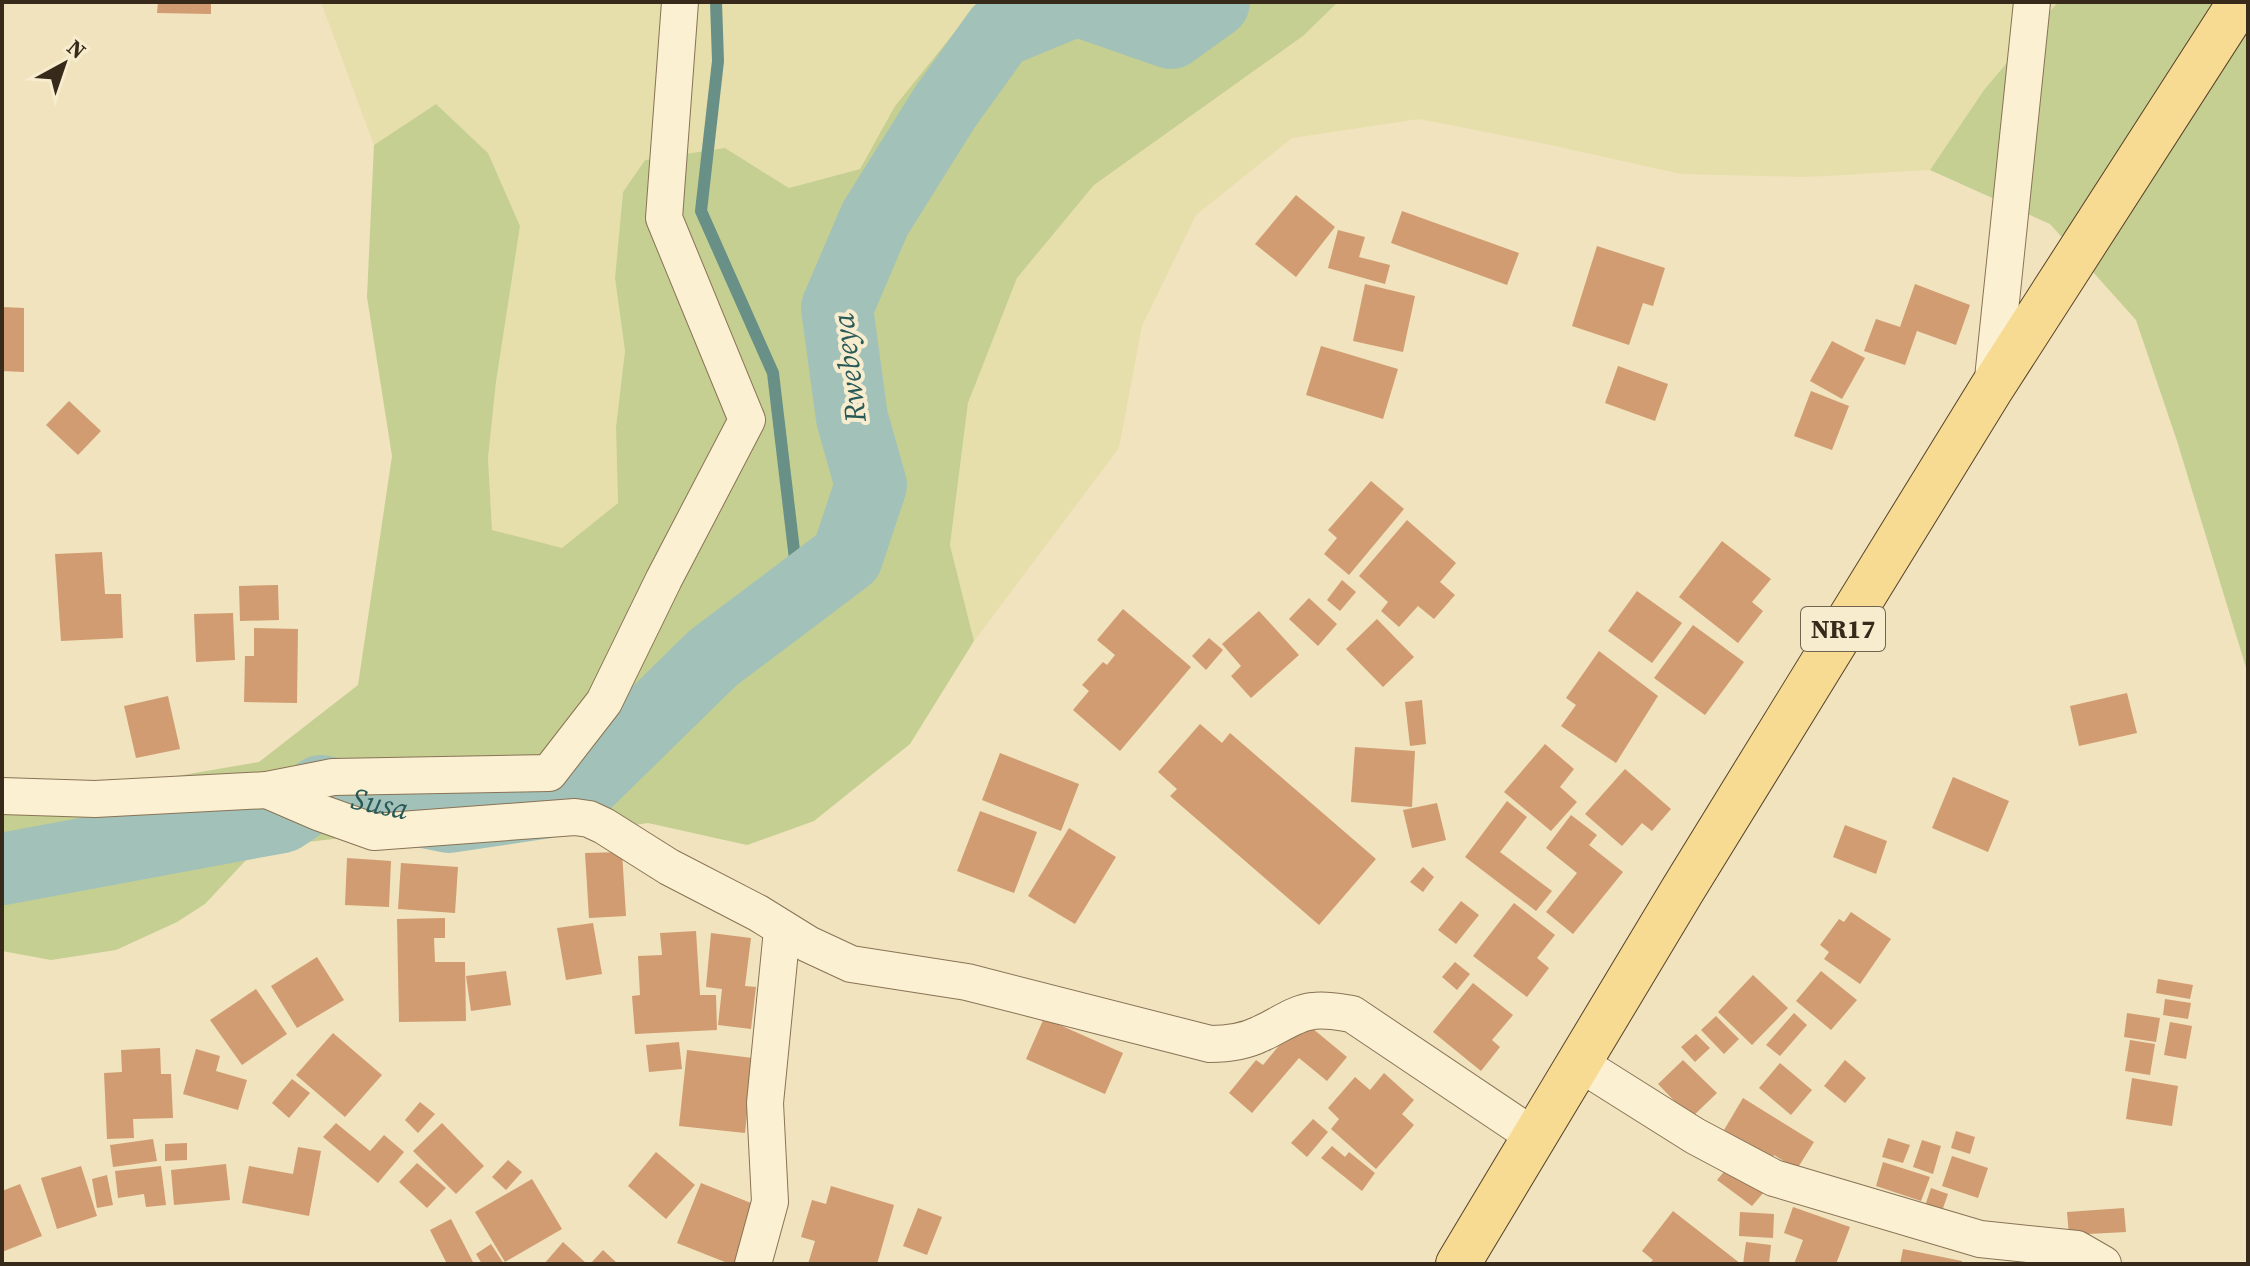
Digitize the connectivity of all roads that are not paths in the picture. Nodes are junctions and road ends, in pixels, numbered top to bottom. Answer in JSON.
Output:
{"nodes":[{"id":1,"x":680,"y":2,"type":"edge"},
{"id":2,"x":2032,"y":2,"type":"edge"},
{"id":3,"x":2240,"y":2,"type":"edge"},
{"id":4,"x":1991,"y":389,"type":"junction"},
{"id":5,"x":267,"y":790,"type":"junction"},
{"id":6,"x":2,"y":796,"type":"edge"},
{"id":7,"x":782,"y":930,"type":"junction"},
{"id":8,"x":1579,"y":1063,"type":"junction"},
{"id":9,"x":1535,"y":1137,"type":"junction"},
{"id":10,"x":753,"y":1264,"type":"edge"},
{"id":11,"x":1458,"y":1264,"type":"edge"},
{"id":12,"x":2103,"y":1264,"type":"edge"}],
"edges":[{"from":1,"to":5,"type":"street"},
{"from":2,"to":4,"type":"street"},
{"from":3,"to":4,"type":"main road","number":"NR17"},
{"from":4,"to":8,"type":"main road","number":"NR17"},
{"from":5,"to":6,"type":"street"},
{"from":5,"to":7,"type":"street"},
{"from":7,"to":9,"type":"street"},
{"from":7,"to":10,"type":"street"},
{"from":8,"to":9,"type":"main road","number":"NR17"},
{"from":8,"to":12,"type":"street"},
{"from":9,"to":11,"type":"main road","number":"NR17"}]}
